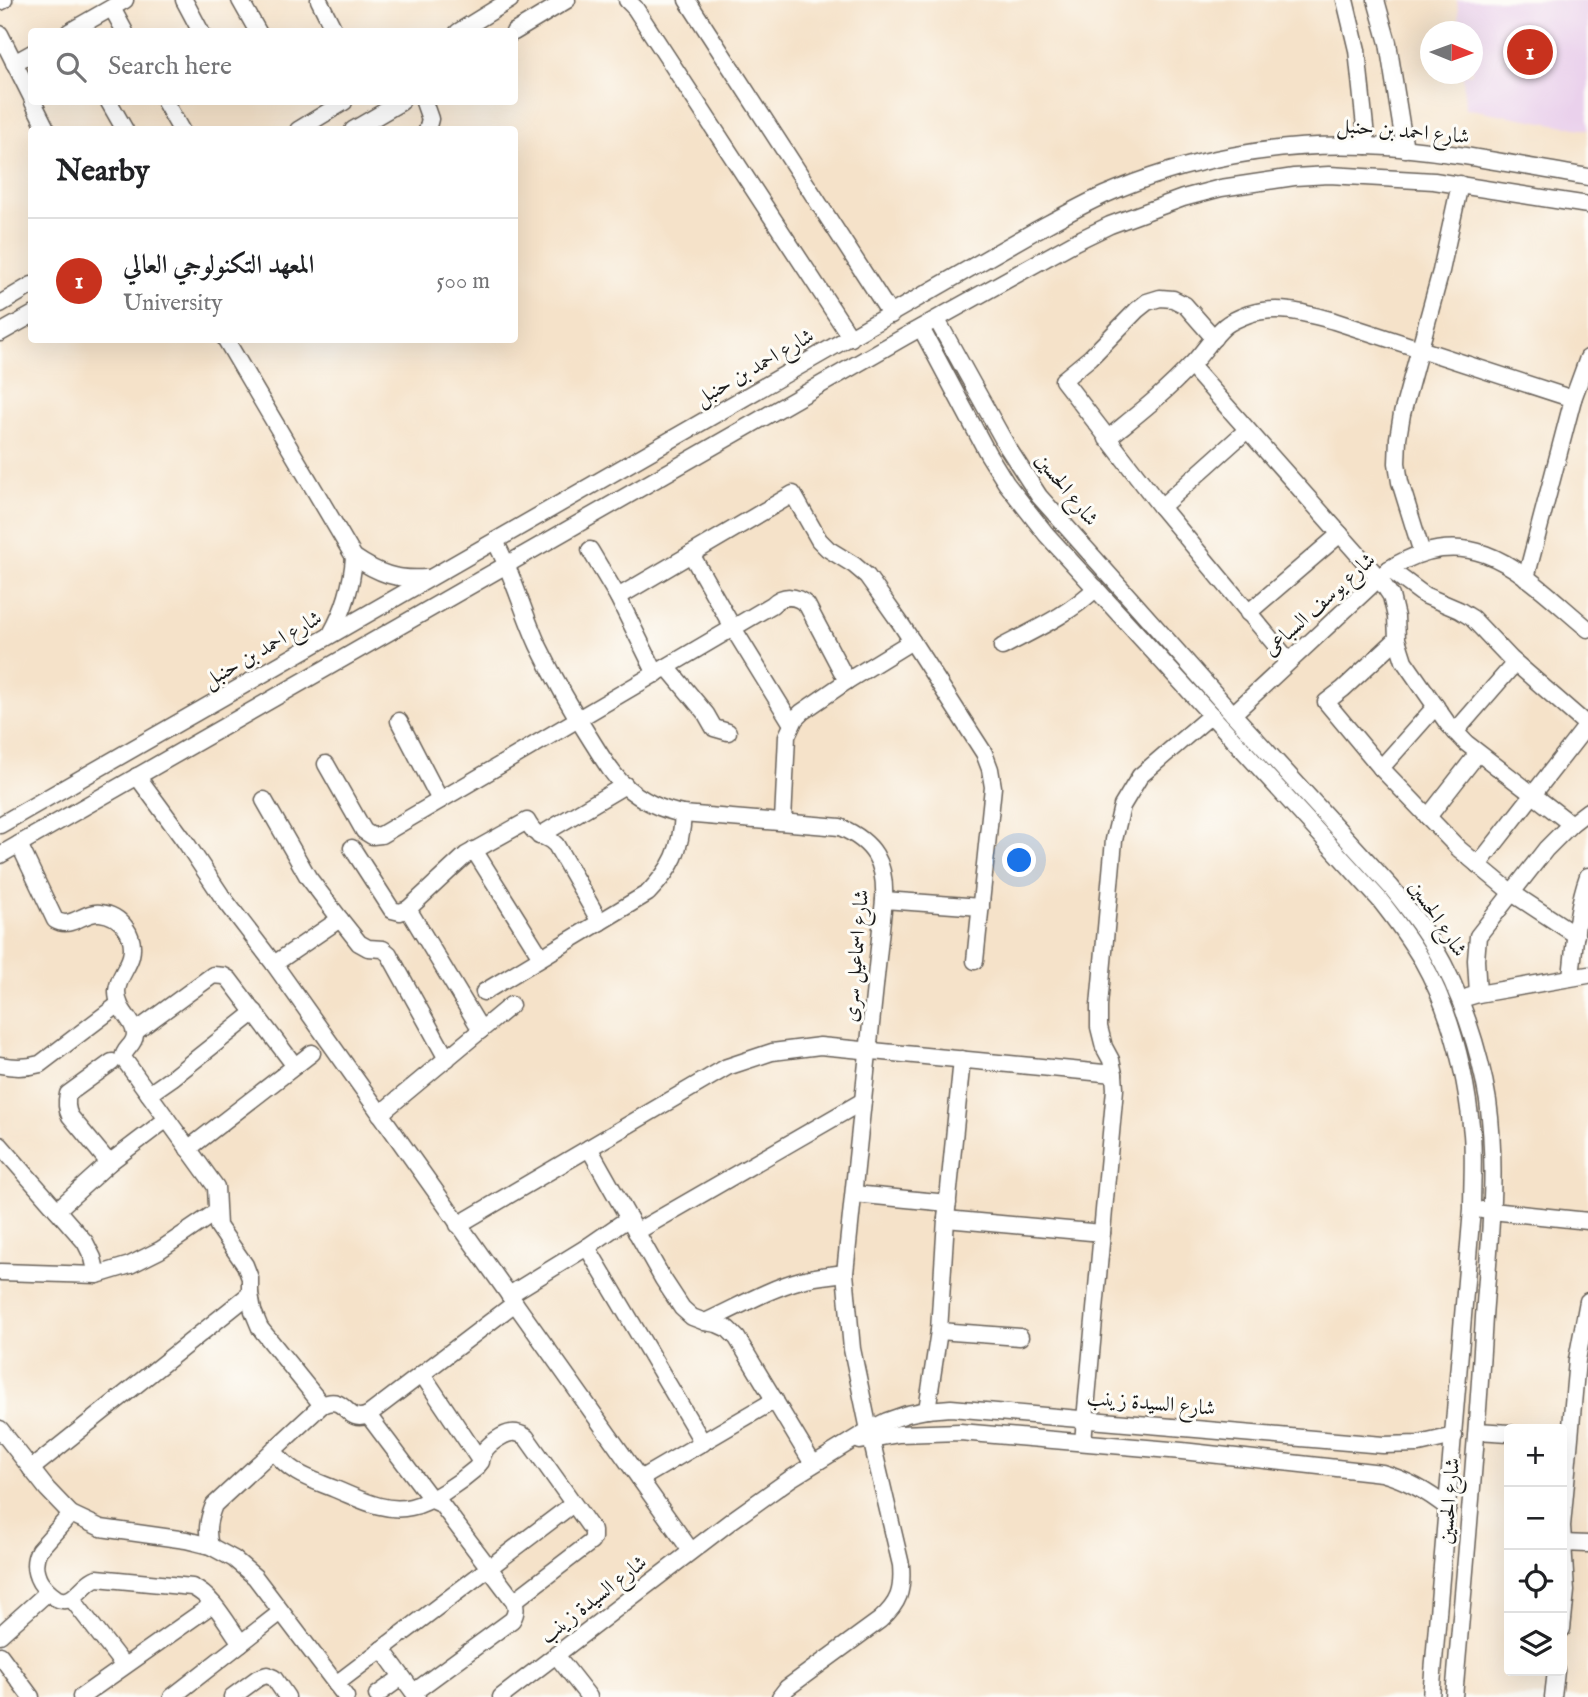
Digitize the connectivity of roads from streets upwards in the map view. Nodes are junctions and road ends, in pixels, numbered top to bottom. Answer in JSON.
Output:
{"nodes":[{"id":1,"x":184,"y":0,"type":"edge"},
{"id":2,"x":240,"y":0,"type":"edge"},
{"id":3,"x":319,"y":0,"type":"edge"},
{"id":4,"x":510,"y":0,"type":"edge"},
{"id":5,"x":566,"y":0,"type":"edge"},
{"id":6,"x":627,"y":0,"type":"edge"},
{"id":7,"x":687,"y":0,"type":"edge"},
{"id":8,"x":1345,"y":0,"type":"edge"},
{"id":9,"x":1376,"y":0,"type":"edge"},
{"id":10,"x":118,"y":4,"type":"edge"},
{"id":11,"x":76,"y":28,"type":"edge"},
{"id":12,"x":124,"y":28,"type":"edge"},
{"id":13,"x":199,"y":28,"type":"edge"},
{"id":14,"x":256,"y":28,"type":"edge"},
{"id":15,"x":333,"y":28,"type":"edge"},
{"id":16,"x":464,"y":28,"type":"edge"},
{"id":17,"x":518,"y":30,"type":"edge"},
{"id":18,"x":0,"y":34,"type":"edge"},
{"id":19,"x":28,"y":55,"type":"edge"},
{"id":20,"x":14,"y":63,"type":"junction"},
{"id":21,"x":28,"y":92,"type":"edge"},
{"id":22,"x":34,"y":105,"type":"edge"},
{"id":23,"x":111,"y":105,"type":"edge"},
{"id":24,"x":167,"y":105,"type":"edge"},
{"id":25,"x":396,"y":105,"type":"edge"},
{"id":26,"x":425,"y":105,"type":"edge"},
{"id":27,"x":320,"y":108,"type":"edge"},
{"id":28,"x":45,"y":126,"type":"edge"},
{"id":29,"x":123,"y":126,"type":"edge"},
{"id":30,"x":179,"y":126,"type":"edge"},
{"id":31,"x":302,"y":126,"type":"edge"},
{"id":32,"x":360,"y":126,"type":"edge"},
{"id":33,"x":428,"y":126,"type":"edge"},
{"id":34,"x":1367,"y":146,"type":"junction"},
{"id":35,"x":1405,"y":149,"type":"junction"},
{"id":36,"x":1588,"y":177,"type":"edge"},
{"id":37,"x":1141,"y":181,"type":"junction"},
{"id":38,"x":1460,"y":184,"type":"junction"},
{"id":39,"x":1588,"y":205,"type":"edge"},
{"id":40,"x":1150,"y":209,"type":"junction"},
{"id":41,"x":28,"y":287,"type":"edge"},
{"id":42,"x":0,"y":304,"type":"edge"},
{"id":43,"x":891,"y":315,"type":"junction"},
{"id":44,"x":28,"y":317,"type":"edge"},
{"id":45,"x":937,"y":320,"type":"junction"},
{"id":46,"x":921,"y":328,"type":"junction"},
{"id":47,"x":0,"y":333,"type":"edge"},
{"id":48,"x":851,"y":338,"type":"junction"},
{"id":49,"x":1214,"y":338,"type":"junction"},
{"id":50,"x":228,"y":343,"type":"edge"},
{"id":51,"x":1420,"y":351,"type":"junction"},
{"id":52,"x":1588,"y":360,"type":"edge"},
{"id":53,"x":1191,"y":366,"type":"junction"},
{"id":54,"x":1573,"y":399,"type":"junction"},
{"id":55,"x":1247,"y":430,"type":"junction"},
{"id":56,"x":1107,"y":439,"type":"junction"},
{"id":57,"x":1161,"y":507,"type":"junction"},
{"id":58,"x":1052,"y":511,"type":"junction"},
{"id":59,"x":1038,"y":525,"type":"junction"},
{"id":60,"x":1340,"y":534,"type":"junction"},
{"id":61,"x":495,"y":541,"type":"junction"},
{"id":62,"x":590,"y":550,"type":"dead end"},
{"id":63,"x":1422,"y":553,"type":"junction"},
{"id":64,"x":691,"y":554,"type":"junction"},
{"id":65,"x":354,"y":557,"type":"junction"},
{"id":66,"x":508,"y":564,"type":"junction"},
{"id":67,"x":1384,"y":574,"type":"junction"},
{"id":68,"x":428,"y":578,"type":"junction"},
{"id":69,"x":1527,"y":578,"type":"junction"},
{"id":70,"x":1096,"y":588,"type":"junction"},
{"id":71,"x":618,"y":597,"type":"junction"},
{"id":72,"x":1248,"y":613,"type":"junction"},
{"id":73,"x":733,"y":628,"type":"junction"},
{"id":74,"x":1588,"y":629,"type":"edge"},
{"id":75,"x":330,"y":635,"type":"junction"},
{"id":76,"x":1397,"y":639,"type":"junction"},
{"id":77,"x":912,"y":641,"type":"junction"},
{"id":78,"x":1002,"y":647,"type":"dead end"},
{"id":79,"x":1289,"y":661,"type":"junction"},
{"id":80,"x":1515,"y":663,"type":"junction"},
{"id":81,"x":661,"y":671,"type":"junction"},
{"id":82,"x":847,"y":681,"type":"junction"},
{"id":83,"x":1436,"y":706,"type":"junction"},
{"id":84,"x":1233,"y":713,"type":"junction"},
{"id":85,"x":1212,"y":715,"type":"junction"},
{"id":86,"x":399,"y":720,"type":"dead end"},
{"id":87,"x":578,"y":720,"type":"junction"},
{"id":88,"x":792,"y":724,"type":"junction"},
{"id":89,"x":1588,"y":725,"type":"edge"},
{"id":90,"x":728,"y":732,"type":"dead end"},
{"id":91,"x":1455,"y":732,"type":"junction"},
{"id":92,"x":1478,"y":753,"type":"junction"},
{"id":93,"x":326,"y":764,"type":"dead end"},
{"id":94,"x":1381,"y":768,"type":"junction"},
{"id":95,"x":137,"y":776,"type":"junction"},
{"id":96,"x":625,"y":785,"type":"junction"},
{"id":97,"x":1532,"y":794,"type":"junction"},
{"id":98,"x":264,"y":800,"type":"dead end"},
{"id":99,"x":440,"y":800,"type":"junction"},
{"id":100,"x":1588,"y":811,"type":"edge"},
{"id":101,"x":682,"y":814,"type":"junction"},
{"id":102,"x":1428,"y":817,"type":"junction"},
{"id":103,"x":783,"y":821,"type":"junction"},
{"id":104,"x":1571,"y":824,"type":"junction"},
{"id":105,"x":0,"y":825,"type":"edge"},
{"id":106,"x":538,"y":836,"type":"junction"},
{"id":107,"x":19,"y":844,"type":"junction"},
{"id":108,"x":352,"y":848,"type":"dead end"},
{"id":109,"x":474,"y":850,"type":"junction"},
{"id":110,"x":0,"y":855,"type":"edge"},
{"id":111,"x":1478,"y":864,"type":"junction"},
{"id":112,"x":1588,"y":876,"type":"edge"},
{"id":113,"x":1391,"y":887,"type":"junction"},
{"id":114,"x":1512,"y":893,"type":"junction"},
{"id":115,"x":1379,"y":899,"type":"junction"},
{"id":116,"x":884,"y":900,"type":"junction"},
{"id":117,"x":981,"y":906,"type":"junction"},
{"id":118,"x":408,"y":909,"type":"junction"},
{"id":119,"x":340,"y":919,"type":"junction"},
{"id":120,"x":600,"y":922,"type":"junction"},
{"id":121,"x":1576,"y":935,"type":"junction"},
{"id":122,"x":541,"y":957,"type":"junction"},
{"id":123,"x":975,"y":961,"type":"dead end"},
{"id":124,"x":274,"y":964,"type":"junction"},
{"id":125,"x":1588,"y":975,"type":"edge"},
{"id":126,"x":1571,"y":978,"type":"junction"},
{"id":127,"x":484,"y":992,"type":"dead end"},
{"id":128,"x":1478,"y":994,"type":"junction"},
{"id":129,"x":1459,"y":1000,"type":"junction"},
{"id":130,"x":119,"y":1004,"type":"junction"},
{"id":131,"x":511,"y":1005,"type":"dead end"},
{"id":132,"x":255,"y":1012,"type":"junction"},
{"id":133,"x":481,"y":1030,"type":"junction"},
{"id":134,"x":135,"y":1032,"type":"junction"},
{"id":135,"x":869,"y":1050,"type":"junction"},
{"id":136,"x":312,"y":1053,"type":"dead end"},
{"id":137,"x":447,"y":1059,"type":"junction"},
{"id":138,"x":962,"y":1059,"type":"junction"},
{"id":139,"x":113,"y":1062,"type":"dead end"},
{"id":140,"x":0,"y":1065,"type":"edge"},
{"id":141,"x":295,"y":1066,"type":"junction"},
{"id":142,"x":1114,"y":1074,"type":"junction"},
{"id":143,"x":149,"y":1094,"type":"junction"},
{"id":144,"x":863,"y":1101,"type":"junction"},
{"id":145,"x":380,"y":1114,"type":"junction"},
{"id":146,"x":167,"y":1119,"type":"junction"},
{"id":147,"x":0,"y":1145,"type":"edge"},
{"id":148,"x":589,"y":1148,"type":"junction"},
{"id":149,"x":188,"y":1149,"type":"junction"},
{"id":150,"x":109,"y":1163,"type":"junction"},
{"id":151,"x":854,"y":1194,"type":"junction"},
{"id":152,"x":1472,"y":1209,"type":"junction"},
{"id":153,"x":57,"y":1210,"type":"junction"},
{"id":154,"x":947,"y":1211,"type":"junction"},
{"id":155,"x":1491,"y":1211,"type":"junction"},
{"id":156,"x":216,"y":1212,"type":"junction"},
{"id":157,"x":1588,"y":1221,"type":"edge"},
{"id":158,"x":458,"y":1225,"type":"junction"},
{"id":159,"x":632,"y":1225,"type":"junction"},
{"id":160,"x":1102,"y":1233,"type":"junction"},
{"id":161,"x":587,"y":1247,"type":"junction"},
{"id":162,"x":0,"y":1272,"type":"edge"},
{"id":163,"x":845,"y":1273,"type":"junction"},
{"id":164,"x":97,"y":1275,"type":"junction"},
{"id":165,"x":250,"y":1294,"type":"junction"},
{"id":166,"x":512,"y":1299,"type":"junction"},
{"id":167,"x":1588,"y":1301,"type":"edge"},
{"id":168,"x":705,"y":1322,"type":"junction"},
{"id":169,"x":939,"y":1331,"type":"junction"},
{"id":170,"x":1020,"y":1337,"type":"dead end"},
{"id":171,"x":422,"y":1374,"type":"junction"},
{"id":172,"x":775,"y":1401,"type":"junction"},
{"id":173,"x":322,"y":1405,"type":"junction"},
{"id":174,"x":927,"y":1410,"type":"junction"},
{"id":175,"x":368,"y":1415,"type":"junction"},
{"id":176,"x":1085,"y":1419,"type":"junction"},
{"id":177,"x":0,"y":1429,"type":"edge"},
{"id":178,"x":1478,"y":1431,"type":"junction"},
{"id":179,"x":1567,"y":1431,"type":"edge"},
{"id":180,"x":1504,"y":1433,"type":"edge"},
{"id":181,"x":870,"y":1435,"type":"junction"},
{"id":182,"x":1454,"y":1436,"type":"junction"},
{"id":183,"x":1083,"y":1442,"type":"junction"},
{"id":184,"x":703,"y":1443,"type":"junction"},
{"id":185,"x":273,"y":1450,"type":"junction"},
{"id":186,"x":481,"y":1462,"type":"junction"},
{"id":187,"x":813,"y":1464,"type":"junction"},
{"id":188,"x":31,"y":1469,"type":"junction"},
{"id":189,"x":640,"y":1479,"type":"junction"},
{"id":190,"x":432,"y":1500,"type":"junction"},
{"id":191,"x":573,"y":1504,"type":"junction"},
{"id":192,"x":1448,"y":1508,"type":"junction"},
{"id":193,"x":71,"y":1514,"type":"junction"},
{"id":194,"x":1567,"y":1543,"type":"edge"},
{"id":195,"x":1588,"y":1544,"type":"edge"},
{"id":196,"x":210,"y":1546,"type":"junction"},
{"id":197,"x":1563,"y":1550,"type":"edge"},
{"id":198,"x":691,"y":1551,"type":"junction"},
{"id":199,"x":489,"y":1567,"type":"junction"},
{"id":200,"x":48,"y":1592,"type":"junction"},
{"id":201,"x":72,"y":1599,"type":"junction"},
{"id":202,"x":514,"y":1601,"type":"junction"},
{"id":203,"x":213,"y":1604,"type":"junction"},
{"id":204,"x":281,"y":1612,"type":"junction"},
{"id":205,"x":1564,"y":1613,"type":"edge"},
{"id":206,"x":0,"y":1635,"type":"edge"},
{"id":207,"x":241,"y":1643,"type":"junction"},
{"id":208,"x":382,"y":1649,"type":"junction"},
{"id":209,"x":0,"y":1655,"type":"edge"},
{"id":210,"x":556,"y":1655,"type":"junction"},
{"id":211,"x":124,"y":1667,"type":"junction"},
{"id":212,"x":1555,"y":1676,"type":"edge"},
{"id":213,"x":402,"y":1677,"type":"junction"},
{"id":214,"x":341,"y":1690,"type":"edge"},
{"id":215,"x":26,"y":1695,"type":"edge"},
{"id":216,"x":377,"y":1695,"type":"dead end"},
{"id":217,"x":415,"y":1695,"type":"edge"},
{"id":218,"x":81,"y":1697,"type":"edge"},
{"id":219,"x":172,"y":1697,"type":"edge"},
{"id":220,"x":232,"y":1697,"type":"edge"},
{"id":221,"x":287,"y":1697,"type":"edge"},
{"id":222,"x":501,"y":1697,"type":"edge"},
{"id":223,"x":589,"y":1697,"type":"edge"},
{"id":224,"x":780,"y":1697,"type":"edge"},
{"id":225,"x":1431,"y":1697,"type":"edge"},
{"id":226,"x":1454,"y":1697,"type":"edge"},
{"id":227,"x":1553,"y":1697,"type":"edge"}],
"edges":[{"from":1,"to":13,"type":"street"},
{"from":2,"to":14,"type":"street"},
{"from":3,"to":15,"type":"street"},
{"from":4,"to":16,"type":"street"},
{"from":5,"to":17,"type":"street"},
{"from":6,"to":48,"type":"street"},
{"from":7,"to":43,"type":"street"},
{"from":8,"to":34,"type":"street"},
{"from":9,"to":35,"type":"street"},
{"from":10,"to":11,"type":"street"},
{"from":10,"to":12,"type":"street"},
{"from":18,"to":20,"type":"street"},
{"from":19,"to":20,"type":"street"},
{"from":20,"to":21,"type":"street"},
{"from":22,"to":28,"type":"street"},
{"from":23,"to":29,"type":"street"},
{"from":24,"to":30,"type":"street"},
{"from":25,"to":32,"type":"street"},
{"from":26,"to":33,"type":"street"},
{"from":27,"to":31,"type":"street"},
{"from":34,"to":35,"type":"street","name":"شارع احمد بن حنبل"},
{"from":34,"to":37,"type":"street","name":"شارع احمد بن حنبل"},
{"from":35,"to":36,"type":"street","name":"شارع احمد بن حنبل"},
{"from":37,"to":40,"type":"street"},
{"from":37,"to":43,"type":"street","name":"شارع احمد بن حنبل"},
{"from":38,"to":39,"type":"street"},
{"from":38,"to":40,"type":"street"},
{"from":38,"to":51,"type":"street"},
{"from":40,"to":45,"type":"street"},
{"from":41,"to":42,"type":"street"},
{"from":43,"to":48,"type":"street","name":"شارع احمد بن حنبل"},
{"from":44,"to":47,"type":"street"},
{"from":45,"to":46,"type":"street"},
{"from":45,"to":58,"type":"street","name":"شارع الحسين"},
{"from":46,"to":59,"type":"street","name":"شارع الحسين"},
{"from":46,"to":66,"type":"street"},
{"from":48,"to":61,"type":"street","name":"شارع احمد بن حنبل"},
{"from":49,"to":51,"type":"street"},
{"from":49,"to":53,"type":"street"},
{"from":49,"to":56,"type":"street"},
{"from":50,"to":65,"type":"street"},
{"from":51,"to":54,"type":"street"},
{"from":51,"to":63,"type":"street"},
{"from":52,"to":54,"type":"street"},
{"from":53,"to":55,"type":"street"},
{"from":53,"to":56,"type":"street"},
{"from":54,"to":69,"type":"street"},
{"from":55,"to":57,"type":"street"},
{"from":55,"to":60,"type":"street"},
{"from":56,"to":57,"type":"street"},
{"from":57,"to":72,"type":"street"},
{"from":58,"to":59,"type":"street"},
{"from":58,"to":84,"type":"street","name":"شارع الحسين"},
{"from":59,"to":70,"type":"street","name":"شارع الحسين"},
{"from":60,"to":67,"type":"street"},
{"from":60,"to":72,"type":"street"},
{"from":61,"to":66,"type":"street","name":"شارع اسماعيل سرى"},
{"from":61,"to":68,"type":"street","name":"شارع احمد بن حنبل"},
{"from":62,"to":71,"type":"street"},
{"from":63,"to":67,"type":"street","name":"شارع يوسف السباعى"},
{"from":63,"to":69,"type":"street","name":"شارع يوسف السباعى"},
{"from":64,"to":71,"type":"street"},
{"from":64,"to":73,"type":"street"},
{"from":64,"to":77,"type":"street"},
{"from":65,"to":68,"type":"street"},
{"from":65,"to":75,"type":"street"},
{"from":66,"to":87,"type":"street","name":"شارع اسماعيل سرى"},
{"from":66,"to":95,"type":"street"},
{"from":67,"to":76,"type":"street"},
{"from":67,"to":79,"type":"street","name":"شارع يوسف السباعى"},
{"from":67,"to":80,"type":"street"},
{"from":68,"to":75,"type":"street","name":"شارع احمد بن حنبل"},
{"from":69,"to":74,"type":"street","name":"شارع يوسف السباعى"},
{"from":70,"to":78,"type":"street"},
{"from":70,"to":85,"type":"street","name":"شارع الحسين"},
{"from":71,"to":81,"type":"street"},
{"from":72,"to":79,"type":"street"},
{"from":73,"to":81,"type":"street"},
{"from":73,"to":82,"type":"street"},
{"from":73,"to":88,"type":"street"},
{"from":75,"to":105,"type":"street","name":"شارع احمد بن حنبل"},
{"from":76,"to":83,"type":"street"},
{"from":76,"to":94,"type":"street"},
{"from":77,"to":82,"type":"street"},
{"from":77,"to":117,"type":"street"},
{"from":79,"to":84,"type":"street","name":"شارع يوسف السباعى"},
{"from":80,"to":89,"type":"street"},
{"from":80,"to":91,"type":"street"},
{"from":81,"to":87,"type":"street"},
{"from":81,"to":90,"type":"street"},
{"from":82,"to":88,"type":"street"},
{"from":83,"to":91,"type":"street"},
{"from":83,"to":94,"type":"street"},
{"from":84,"to":113,"type":"street","name":"شارع الحسين"},
{"from":85,"to":115,"type":"street","name":"شارع الحسين"},
{"from":85,"to":142,"type":"street"},
{"from":86,"to":99,"type":"street"},
{"from":87,"to":96,"type":"street","name":"شارع اسماعيل سرى"},
{"from":87,"to":99,"type":"street"},
{"from":88,"to":103,"type":"street"},
{"from":89,"to":97,"type":"street"},
{"from":91,"to":92,"type":"street"},
{"from":92,"to":97,"type":"street"},
{"from":92,"to":102,"type":"street"},
{"from":93,"to":99,"type":"street"},
{"from":94,"to":102,"type":"street"},
{"from":95,"to":107,"type":"street"},
{"from":95,"to":124,"type":"street"},
{"from":96,"to":101,"type":"street","name":"شارع اسماعيل سرى"},
{"from":96,"to":106,"type":"street"},
{"from":97,"to":104,"type":"street"},
{"from":97,"to":111,"type":"street"},
{"from":98,"to":119,"type":"street"},
{"from":100,"to":104,"type":"street"},
{"from":101,"to":103,"type":"street","name":"شارع اسماعيل سرى"},
{"from":101,"to":120,"type":"street"},
{"from":102,"to":111,"type":"street"},
{"from":103,"to":116,"type":"street","name":"شارع اسماعيل سرى"},
{"from":104,"to":114,"type":"street"},
{"from":106,"to":109,"type":"street"},
{"from":106,"to":120,"type":"street"},
{"from":107,"to":110,"type":"street"},
{"from":107,"to":130,"type":"street"},
{"from":108,"to":118,"type":"street"},
{"from":109,"to":118,"type":"street"},
{"from":109,"to":122,"type":"street"},
{"from":111,"to":114,"type":"street"},
{"from":112,"to":121,"type":"street"},
{"from":113,"to":115,"type":"street"},
{"from":113,"to":129,"type":"street","name":"شارع الحسين"},
{"from":114,"to":121,"type":"street"},
{"from":114,"to":128,"type":"street"},
{"from":115,"to":152,"type":"street","name":"شارع الحسين"},
{"from":116,"to":117,"type":"street"},
{"from":116,"to":135,"type":"street","name":"شارع اسماعيل سرى"},
{"from":117,"to":123,"type":"street"},
{"from":118,"to":133,"type":"street"},
{"from":119,"to":124,"type":"street"},
{"from":119,"to":137,"type":"street"},
{"from":120,"to":122,"type":"street"},
{"from":121,"to":126,"type":"street"},
{"from":122,"to":127,"type":"street"},
{"from":124,"to":145,"type":"street"},
{"from":125,"to":126,"type":"street"},
{"from":126,"to":128,"type":"street"},
{"from":128,"to":129,"type":"street"},
{"from":129,"to":155,"type":"street","name":"شارع الحسين"},
{"from":130,"to":134,"type":"street"},
{"from":130,"to":140,"type":"street"},
{"from":131,"to":133,"type":"street"},
{"from":132,"to":134,"type":"street"},
{"from":132,"to":141,"type":"street"},
{"from":132,"to":143,"type":"street"},
{"from":133,"to":137,"type":"street"},
{"from":134,"to":143,"type":"street"},
{"from":135,"to":138,"type":"street"},
{"from":135,"to":144,"type":"street","name":"شارع اسماعيل سرى"},
{"from":135,"to":148,"type":"street"},
{"from":136,"to":141,"type":"street"},
{"from":137,"to":145,"type":"street"},
{"from":138,"to":142,"type":"street"},
{"from":138,"to":154,"type":"street"},
{"from":139,"to":150,"type":"street"},
{"from":141,"to":149,"type":"street"},
{"from":142,"to":160,"type":"street"},
{"from":143,"to":146,"type":"street"},
{"from":144,"to":151,"type":"street","name":"شارع اسماعيل سرى"},
{"from":144,"to":159,"type":"street"},
{"from":145,"to":158,"type":"street"},
{"from":146,"to":149,"type":"street"},
{"from":146,"to":150,"type":"street"},
{"from":147,"to":153,"type":"street"},
{"from":148,"to":158,"type":"street"},
{"from":148,"to":159,"type":"street"},
{"from":149,"to":156,"type":"street"},
{"from":150,"to":153,"type":"street"},
{"from":151,"to":154,"type":"street"},
{"from":151,"to":163,"type":"street","name":"شارع اسماعيل سرى"},
{"from":152,"to":155,"type":"street"},
{"from":152,"to":182,"type":"street","name":"شارع الحسين"},
{"from":153,"to":164,"type":"street"},
{"from":154,"to":160,"type":"street"},
{"from":154,"to":169,"type":"street"},
{"from":155,"to":157,"type":"street"},
{"from":155,"to":178,"type":"street","name":"شارع الحسين"},
{"from":156,"to":164,"type":"street"},
{"from":156,"to":165,"type":"street"},
{"from":158,"to":166,"type":"street"},
{"from":159,"to":161,"type":"street"},
{"from":159,"to":168,"type":"street"},
{"from":160,"to":176,"type":"street"},
{"from":161,"to":166,"type":"street"},
{"from":161,"to":184,"type":"street"},
{"from":162,"to":164,"type":"street"},
{"from":163,"to":168,"type":"street"},
{"from":163,"to":181,"type":"street","name":"شارع اسماعيل سرى"},
{"from":165,"to":173,"type":"street"},
{"from":165,"to":188,"type":"street"},
{"from":166,"to":171,"type":"street"},
{"from":166,"to":189,"type":"street"},
{"from":167,"to":179,"type":"street"},
{"from":168,"to":172,"type":"street"},
{"from":169,"to":170,"type":"street"},
{"from":169,"to":174,"type":"street"},
{"from":171,"to":175,"type":"street"},
{"from":171,"to":186,"type":"street"},
{"from":172,"to":184,"type":"street"},
{"from":172,"to":187,"type":"street"},
{"from":173,"to":175,"type":"street"},
{"from":173,"to":185,"type":"street"},
{"from":174,"to":176,"type":"street","name":"شارع السيدة زينب"},
{"from":174,"to":181,"type":"street","name":"شارع السيدة زينب"},
{"from":175,"to":190,"type":"street"},
{"from":176,"to":182,"type":"street","name":"شارع السيدة زينب"},
{"from":176,"to":183,"type":"street"},
{"from":177,"to":188,"type":"street"},
{"from":178,"to":180,"type":"street"},
{"from":178,"to":226,"type":"street","name":"شارع الحسين"},
{"from":181,"to":183,"type":"street","name":"شارع السيدة زينب"},
{"from":181,"to":187,"type":"street","name":"شارع السيدة زينب"},
{"from":181,"to":224,"type":"street","name":"شارع اسماعيل سرى"},
{"from":182,"to":192,"type":"street","name":"شارع الحسين"},
{"from":183,"to":192,"type":"street","name":"شارع السيدة زينب"},
{"from":184,"to":189,"type":"street"},
{"from":185,"to":190,"type":"street"},
{"from":185,"to":196,"type":"street"},
{"from":186,"to":190,"type":"street"},
{"from":186,"to":191,"type":"street"},
{"from":187,"to":198,"type":"street","name":"شارع السيدة زينب"},
{"from":188,"to":193,"type":"street"},
{"from":189,"to":198,"type":"street"},
{"from":190,"to":199,"type":"street"},
{"from":191,"to":199,"type":"street"},
{"from":191,"to":202,"type":"street"},
{"from":192,"to":225,"type":"street","name":"شارع الحسين"},
{"from":193,"to":196,"type":"street"},
{"from":193,"to":200,"type":"street"},
{"from":194,"to":195,"type":"street"},
{"from":196,"to":204,"type":"street"},
{"from":197,"to":205,"type":"street"},
{"from":198,"to":210,"type":"street","name":"شارع السيدة زينب"},
{"from":199,"to":202,"type":"street"},
{"from":199,"to":208,"type":"street"},
{"from":200,"to":201,"type":"street"},
{"from":200,"to":206,"type":"street"},
{"from":201,"to":203,"type":"street"},
{"from":201,"to":211,"type":"street"},
{"from":202,"to":217,"type":"street"},
{"from":203,"to":207,"type":"street"},
{"from":203,"to":211,"type":"street"},
{"from":204,"to":207,"type":"street"},
{"from":204,"to":214,"type":"street"},
{"from":207,"to":219,"type":"street"},
{"from":208,"to":213,"type":"street"},
{"from":208,"to":214,"type":"street"},
{"from":209,"to":215,"type":"street"},
{"from":210,"to":222,"type":"street","name":"شارع السيدة زينب"},
{"from":210,"to":223,"type":"street"},
{"from":211,"to":218,"type":"street"},
{"from":212,"to":227,"type":"street"},
{"from":213,"to":216,"type":"street"},
{"from":213,"to":217,"type":"street"},
{"from":220,"to":221,"type":"street"}]}
